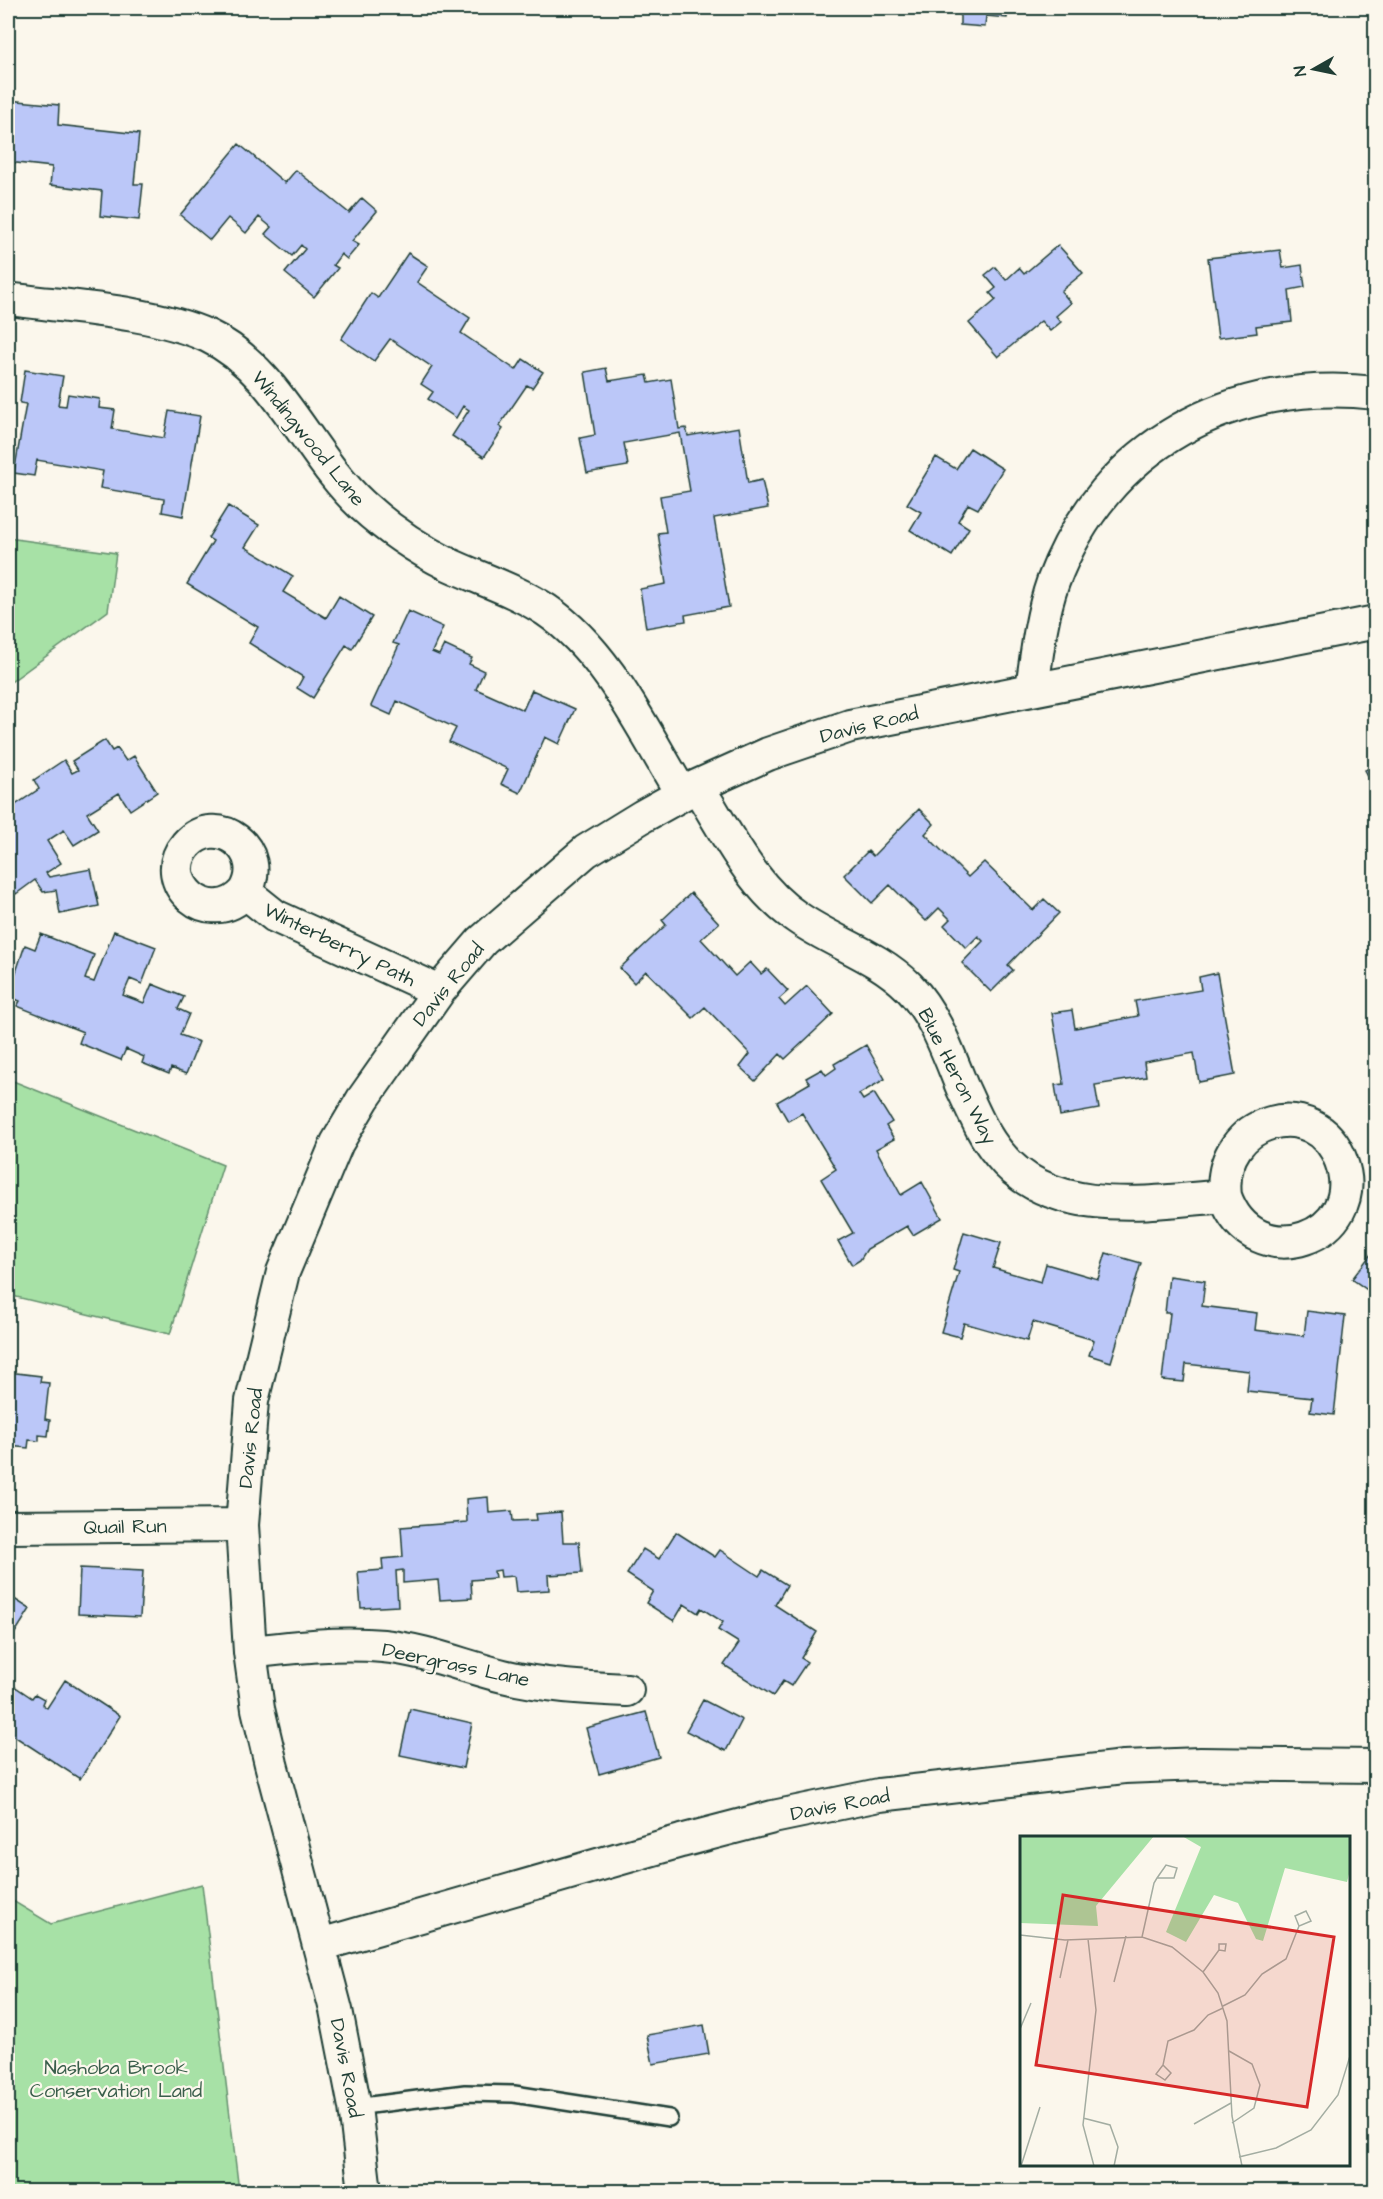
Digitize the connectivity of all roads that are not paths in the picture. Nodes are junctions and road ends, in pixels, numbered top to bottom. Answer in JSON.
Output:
{"nodes":[{"id":1,"x":8,"y":299,"type":"edge"},
{"id":2,"x":1376,"y":393,"type":"edge"},
{"id":3,"x":1376,"y":622,"type":"edge"},
{"id":4,"x":1032,"y":689,"type":"junction"},
{"id":5,"x":690,"y":790,"type":"junction"},
{"id":6,"x":244,"y":892,"type":"dead end"},
{"id":7,"x":438,"y":991,"type":"junction"},
{"id":8,"x":1225,"y":1196,"type":"dead end"},
{"id":9,"x":242,"y":1524,"type":"junction"},
{"id":10,"x":8,"y":1527,"type":"edge"},
{"id":11,"x":250,"y":1652,"type":"junction"},
{"id":12,"x":627,"y":1690,"type":"dead end"},
{"id":13,"x":1376,"y":1766,"type":"edge"},
{"id":14,"x":320,"y":1945,"type":"junction"},
{"id":15,"x":355,"y":2107,"type":"junction"},
{"id":16,"x":669,"y":2118,"type":"dead end"},
{"id":17,"x":365,"y":2192,"type":"edge"}],
"edges":[{"from":1,"to":5,"type":"street","name":"Windingwood Lane"},
{"from":2,"to":4,"type":"street"},
{"from":3,"to":4,"type":"street","name":"Davis Road"},
{"from":4,"to":5,"type":"street","name":"Davis Road"},
{"from":5,"to":7,"type":"street","name":"Davis Road"},
{"from":5,"to":8,"type":"street","name":"Blue Heron Way"},
{"from":6,"to":7,"type":"street","name":"Winterberry Path"},
{"from":7,"to":9,"type":"street","name":"Davis Road"},
{"from":9,"to":10,"type":"street","name":"Quail Run"},
{"from":9,"to":11,"type":"street","name":"Davis Road"},
{"from":11,"to":12,"type":"street","name":"Deergrass Lane"},
{"from":11,"to":14,"type":"street","name":"Davis Road"},
{"from":13,"to":14,"type":"street","name":"Davis Road"},
{"from":14,"to":15,"type":"street","name":"Davis Road"},
{"from":15,"to":16,"type":"lane"},
{"from":15,"to":17,"type":"street","name":"Davis Road"}]}
